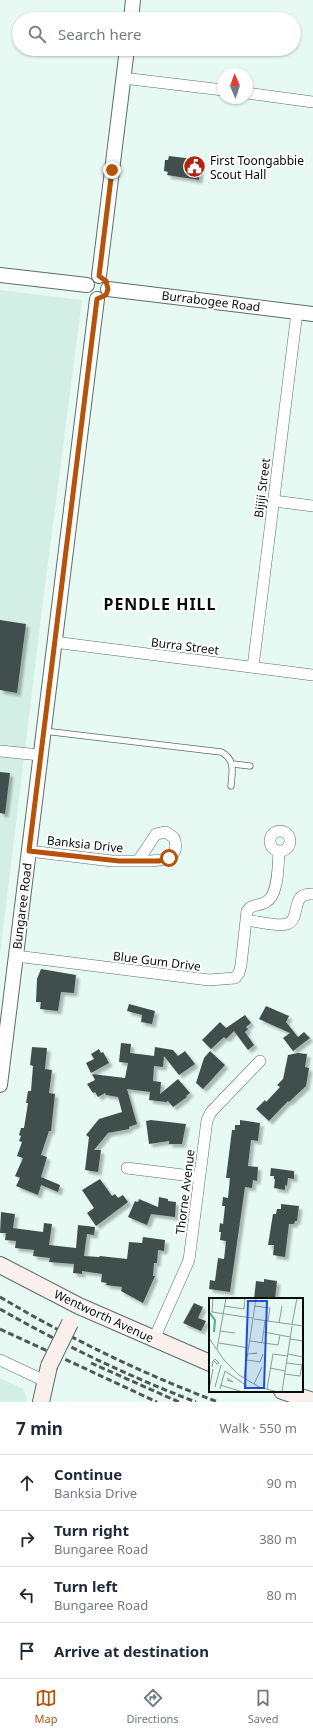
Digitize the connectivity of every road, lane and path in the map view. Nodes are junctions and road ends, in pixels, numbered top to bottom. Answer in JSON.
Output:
{"nodes":[{"id":1,"x":133,"y":0,"type":"edge"},
{"id":2,"x":132,"y":12,"type":"edge"},
{"id":3,"x":126,"y":56,"type":"edge"},
{"id":4,"x":123,"y":78,"type":"junction"},
{"id":5,"x":217,"y":89,"type":"edge"},
{"id":6,"x":253,"y":95,"type":"edge"},
{"id":7,"x":313,"y":102,"type":"edge"},
{"id":8,"x":0,"y":275,"type":"edge"},
{"id":9,"x":99,"y":276,"type":"junction"},
{"id":10,"x":87,"y":285,"type":"junction"},
{"id":11,"x":108,"y":289,"type":"junction"},
{"id":12,"x":97,"y":299,"type":"junction"},
{"id":13,"x":297,"y":312,"type":"junction"},
{"id":14,"x":313,"y":314,"type":"edge"},
{"id":15,"x":274,"y":501,"type":"junction"},
{"id":16,"x":313,"y":506,"type":"edge"},
{"id":17,"x":54,"y":642,"type":"junction"},
{"id":18,"x":253,"y":667,"type":"junction"},
{"id":19,"x":313,"y":675,"type":"edge"},
{"id":20,"x":43,"y":731,"type":"junction"},
{"id":21,"x":0,"y":751,"type":"edge"},
{"id":22,"x":40,"y":755,"type":"junction"},
{"id":23,"x":232,"y":764,"type":"junction"},
{"id":24,"x":250,"y":766,"type":"dead end"},
{"id":25,"x":230,"y":786,"type":"dead end"},
{"id":26,"x":29,"y":851,"type":"junction"},
{"id":27,"x":279,"y":851,"type":"dead end"},
{"id":28,"x":138,"y":861,"type":"dead end"},
{"id":29,"x":313,"y":894,"type":"edge"},
{"id":30,"x":246,"y":920,"type":"junction"},
{"id":31,"x":16,"y":956,"type":"junction"},
{"id":32,"x":260,"y":1061,"type":"dead end"},
{"id":33,"x":0,"y":1085,"type":"edge"},
{"id":34,"x":127,"y":1168,"type":"dead end"},
{"id":35,"x":199,"y":1177,"type":"junction"},
{"id":36,"x":0,"y":1265,"type":"edge"},
{"id":37,"x":79,"y":1306,"type":"junction"},
{"id":38,"x":154,"y":1339,"type":"junction"},
{"id":39,"x":0,"y":1360,"type":"edge"},
{"id":40,"x":209,"y":1363,"type":"edge"},
{"id":41,"x":47,"y":1373,"type":"junction"},
{"id":42,"x":285,"y":1392,"type":"edge"},
{"id":43,"x":313,"y":1401,"type":"edge"},
{"id":44,"x":41,"y":1402,"type":"edge"}],
"edges":[{"from":1,"to":2,"type":"street"},
{"from":3,"to":4,"type":"street"},
{"from":4,"to":5,"type":"street"},
{"from":4,"to":9,"type":"street"},
{"from":6,"to":7,"type":"street"},
{"from":8,"to":10,"type":"street"},
{"from":9,"to":10,"type":"street"},
{"from":9,"to":11,"type":"street"},
{"from":10,"to":12,"type":"street"},
{"from":11,"to":12,"type":"street"},
{"from":11,"to":13,"type":"street","name":"Burrabogee Road"},
{"from":12,"to":17,"type":"street","name":"Bungaree Road"},
{"from":13,"to":14,"type":"street","name":"Burrabogee Road"},
{"from":13,"to":15,"type":"street","name":"Bijiji Street"},
{"from":15,"to":16,"type":"street"},
{"from":15,"to":18,"type":"street","name":"Bijiji Street"},
{"from":17,"to":18,"type":"street","name":"Burra Street"},
{"from":17,"to":20,"type":"street","name":"Bungaree Road"},
{"from":18,"to":19,"type":"street","name":"Burra Street"},
{"from":20,"to":22,"type":"street","name":"Bungaree Road"},
{"from":20,"to":23,"type":"lane"},
{"from":21,"to":22,"type":"street"},
{"from":22,"to":26,"type":"street","name":"Bungaree Road"},
{"from":23,"to":24,"type":"lane"},
{"from":23,"to":25,"type":"lane"},
{"from":26,"to":28,"type":"street","name":"Banksia Drive"},
{"from":26,"to":31,"type":"street","name":"Bungaree Road"},
{"from":27,"to":30,"type":"street","name":"Blue Gum Drive"},
{"from":29,"to":30,"type":"street"},
{"from":30,"to":31,"type":"street","name":"Blue Gum Drive"},
{"from":31,"to":33,"type":"street","name":"Bungaree Road"},
{"from":32,"to":35,"type":"street","name":"Thorne Avenue"},
{"from":34,"to":35,"type":"street"},
{"from":35,"to":38,"type":"street","name":"Thorne Avenue"},
{"from":36,"to":37,"type":"main road","name":"Wentworth Avenue"},
{"from":37,"to":38,"type":"main road","name":"Wentworth Avenue"},
{"from":37,"to":41,"type":"main road","bridge":true},
{"from":38,"to":40,"type":"main road","name":"Wentworth Avenue"},
{"from":39,"to":41,"type":"street"},
{"from":41,"to":44,"type":"main road"},
{"from":42,"to":43,"type":"main road"}]}
